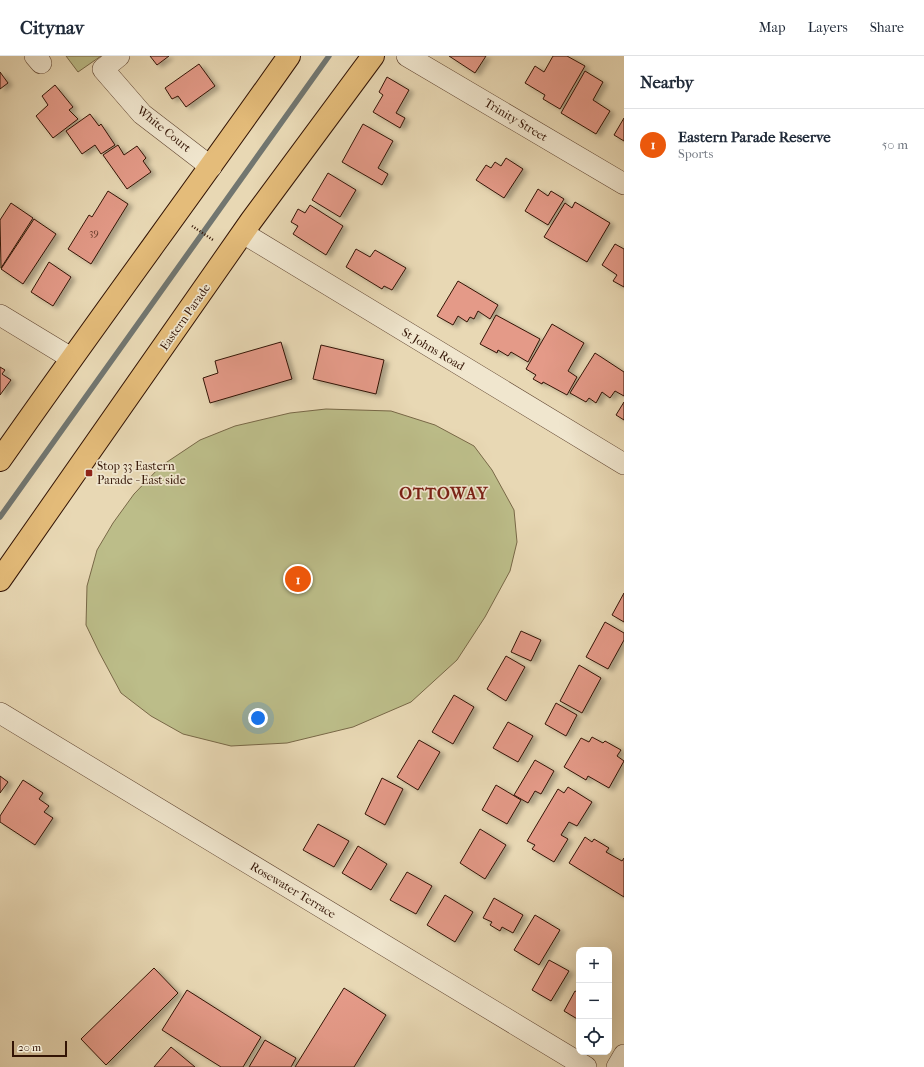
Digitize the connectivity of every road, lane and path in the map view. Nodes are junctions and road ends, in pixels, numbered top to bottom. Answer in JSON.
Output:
{"nodes":[{"id":1,"x":119,"y":56,"type":"edge"},
{"id":2,"x":289,"y":56,"type":"edge"},
{"id":3,"x":373,"y":56,"type":"edge"},
{"id":4,"x":407,"y":56,"type":"edge"},
{"id":5,"x":211,"y":167,"type":"junction"},
{"id":6,"x":624,"y":184,"type":"edge"},
{"id":7,"x":196,"y":228,"type":"dead end"},
{"id":8,"x":243,"y":233,"type":"junction"},
{"id":9,"x":211,"y":239,"type":"dead end"},
{"id":10,"x":0,"y":315,"type":"edge"},
{"id":11,"x":71,"y":358,"type":"junction"},
{"id":12,"x":0,"y":460,"type":"edge"},
{"id":13,"x":624,"y":464,"type":"edge"},
{"id":14,"x":0,"y":580,"type":"edge"},
{"id":15,"x":0,"y":713,"type":"edge"},
{"id":16,"x":624,"y":1055,"type":"edge"},
{"id":17,"x":586,"y":1067,"type":"edge"},
{"id":18,"x":617,"y":1067,"type":"edge"}],
"edges":[{"from":1,"to":5,"type":"street","name":"White Court"},
{"from":2,"to":5,"type":"main road"},
{"from":3,"to":8,"type":"main road","name":"Eastern Parade"},
{"from":4,"to":6,"type":"street","name":"Trinity Street"},
{"from":5,"to":11,"type":"main road"},
{"from":7,"to":9,"type":"path"},
{"from":8,"to":13,"type":"street","name":"St Johns Road"},
{"from":8,"to":14,"type":"main road","name":"Eastern Parade"},
{"from":10,"to":11,"type":"street"},
{"from":11,"to":12,"type":"main road"},
{"from":15,"to":17,"type":"street","name":"Rosewater Terrace"},
{"from":16,"to":18,"type":"street"}]}
